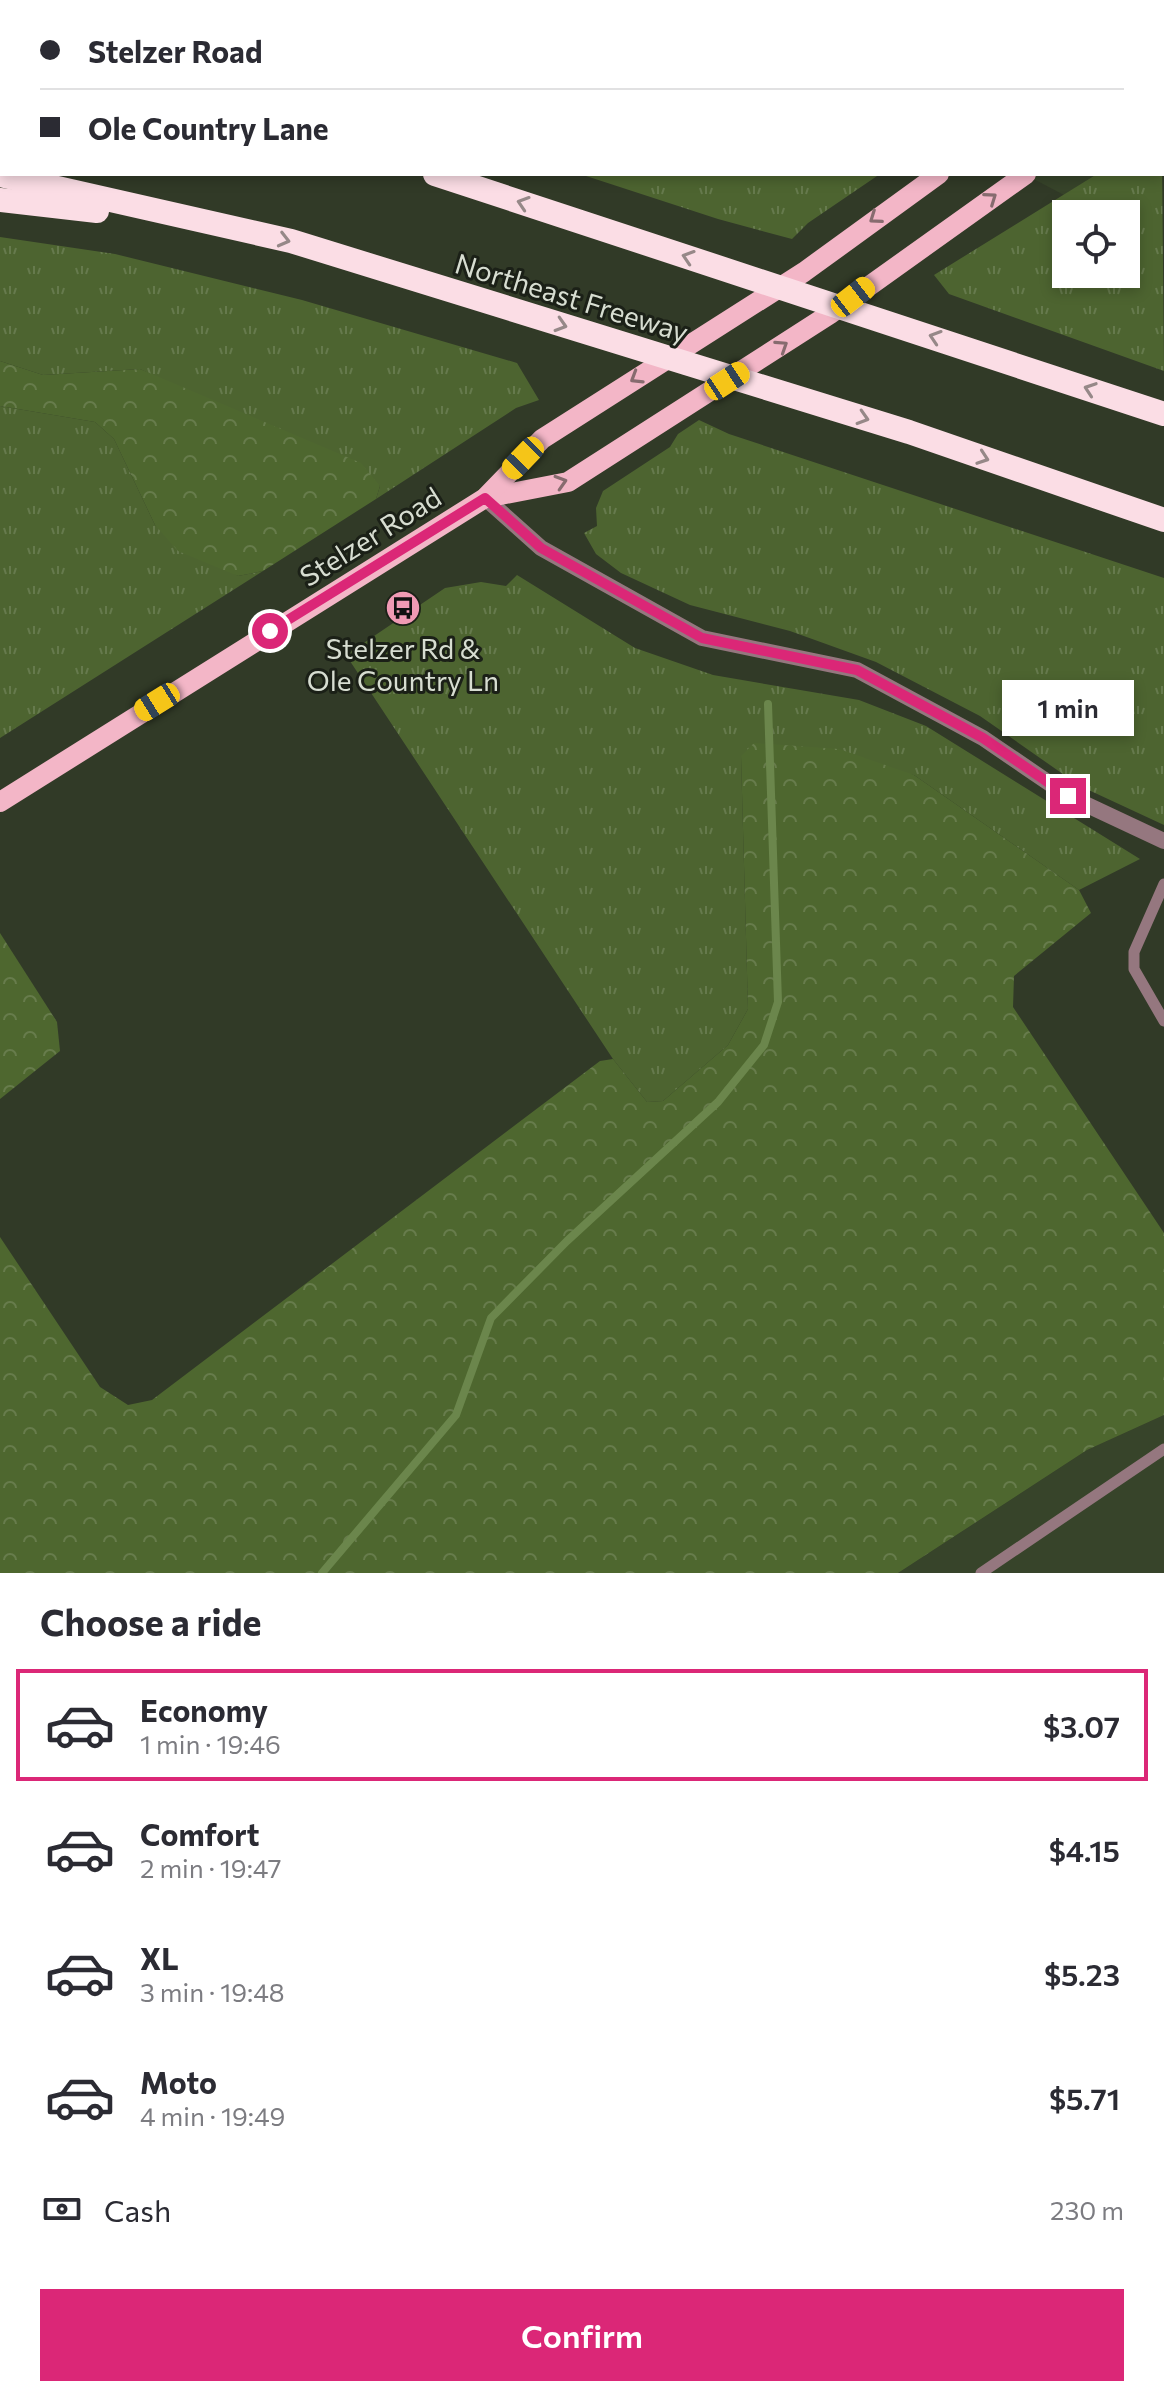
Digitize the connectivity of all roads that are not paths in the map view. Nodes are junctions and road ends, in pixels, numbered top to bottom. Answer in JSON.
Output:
{"nodes":[{"id":1,"x":4,"y":176,"type":"edge"},
{"id":2,"x":441,"y":176,"type":"edge"},
{"id":3,"x":936,"y":176,"type":"edge"},
{"id":4,"x":1023,"y":176,"type":"edge"},
{"id":5,"x":0,"y":200,"type":"edge"},
{"id":6,"x":208,"y":222,"type":"junction"},
{"id":7,"x":1164,"y":414,"type":"edge"},
{"id":8,"x":485,"y":498,"type":"junction"},
{"id":9,"x":1164,"y":520,"type":"edge"},
{"id":10,"x":0,"y":802,"type":"edge"},
{"id":11,"x":1164,"y":841,"type":"edge"},
{"id":12,"x":1164,"y":884,"type":"edge"},
{"id":13,"x":1164,"y":1021,"type":"edge"},
{"id":14,"x":1164,"y":1449,"type":"edge"},
{"id":15,"x":981,"y":1573,"type":"edge"}],
"edges":[{"from":1,"to":6,"type":"highway","name":"Northeast Freeway"},
{"from":7,"to":2,"type":"highway","one_way":true},
{"from":3,"to":8,"type":"main road","name":"Stelzer Road","one_way":true},
{"from":8,"to":4,"type":"main road","name":"Stelzer Road","one_way":true},
{"from":5,"to":6,"type":"highway"},
{"from":6,"to":9,"type":"highway","name":"Northeast Freeway","one_way":true},
{"from":8,"to":10,"type":"main road","name":"Stelzer Road"},
{"from":8,"to":11,"type":"street"},
{"from":12,"to":13,"type":"lane"},
{"from":14,"to":15,"type":"lane"}]}
